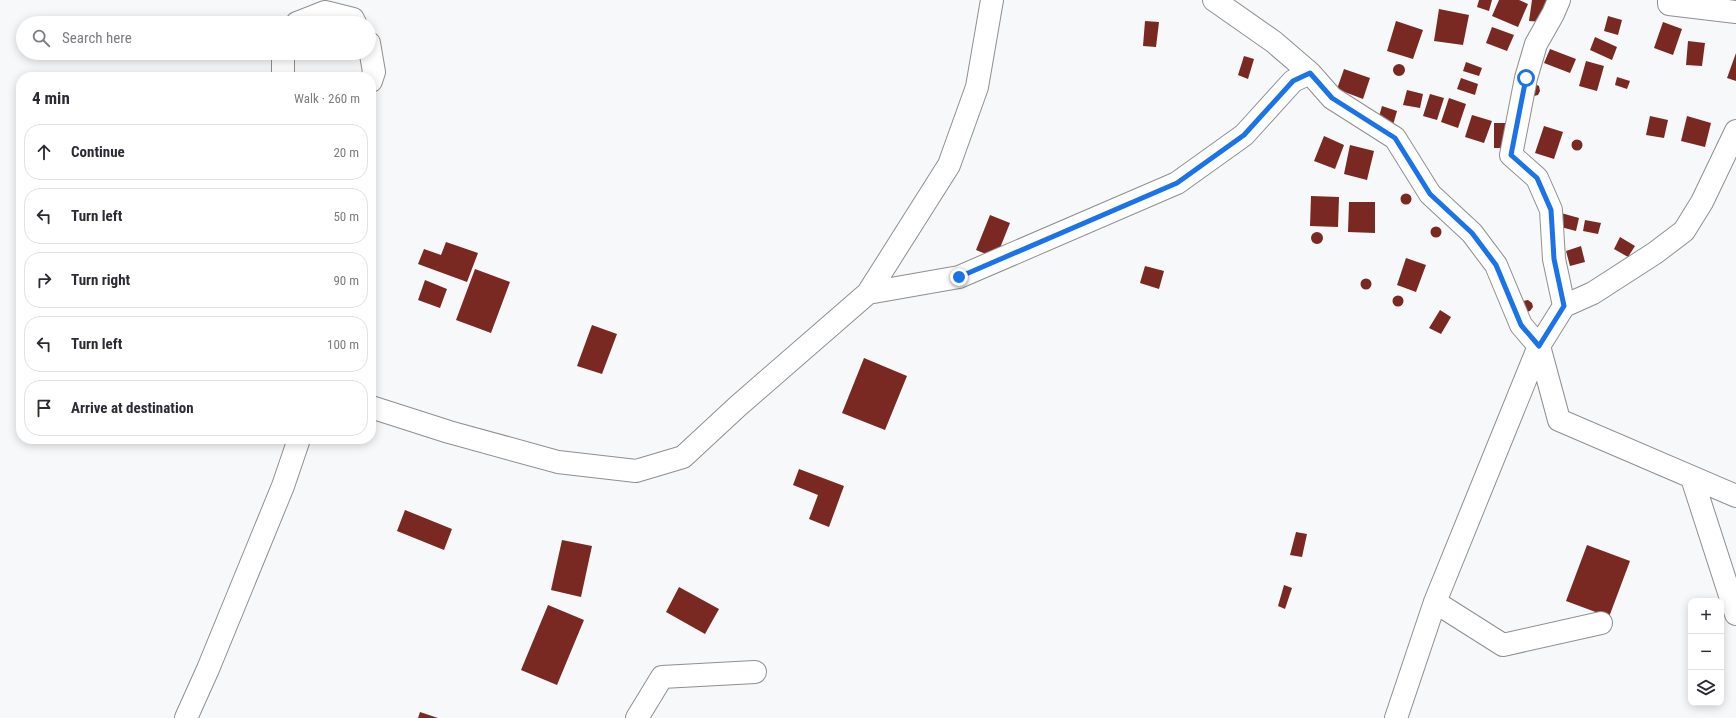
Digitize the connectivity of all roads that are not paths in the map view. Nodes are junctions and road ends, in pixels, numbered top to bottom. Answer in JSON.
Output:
{"nodes":[{"id":1,"x":992,"y":0,"type":"edge"},
{"id":2,"x":1214,"y":0,"type":"edge"},
{"id":3,"x":1559,"y":0,"type":"edge"},
{"id":4,"x":1669,"y":0,"type":"edge"},
{"id":5,"x":1736,"y":12,"type":"edge"},
{"id":6,"x":315,"y":16,"type":"edge"},
{"id":7,"x":341,"y":16,"type":"edge"},
{"id":8,"x":283,"y":60,"type":"edge"},
{"id":9,"x":372,"y":60,"type":"edge"},
{"id":10,"x":283,"y":72,"type":"edge"},
{"id":11,"x":374,"y":72,"type":"edge"},
{"id":12,"x":1310,"y":73,"type":"junction"},
{"id":13,"x":1736,"y":131,"type":"edge"},
{"id":14,"x":868,"y":293,"type":"junction"},
{"id":15,"x":1564,"y":306,"type":"junction"},
{"id":16,"x":1539,"y":346,"type":"junction"},
{"id":17,"x":376,"y":409,"type":"edge"},
{"id":18,"x":297,"y":444,"type":"edge"},
{"id":19,"x":1692,"y":478,"type":"junction"},
{"id":20,"x":1736,"y":496,"type":"edge"},
{"id":21,"x":1435,"y":602,"type":"junction"},
{"id":22,"x":1736,"y":614,"type":"edge"},
{"id":23,"x":1601,"y":623,"type":"dead end"},
{"id":24,"x":754,"y":672,"type":"dead end"},
{"id":25,"x":186,"y":718,"type":"edge"},
{"id":26,"x":637,"y":718,"type":"edge"},
{"id":27,"x":1396,"y":718,"type":"edge"}],
"edges":[{"from":1,"to":14,"type":"street"},
{"from":2,"to":12,"type":"street"},
{"from":3,"to":15,"type":"street"},
{"from":4,"to":5,"type":"street"},
{"from":6,"to":7,"type":"street"},
{"from":8,"to":10,"type":"street"},
{"from":9,"to":11,"type":"street"},
{"from":12,"to":14,"type":"street"},
{"from":12,"to":16,"type":"street"},
{"from":13,"to":15,"type":"street"},
{"from":14,"to":17,"type":"street"},
{"from":15,"to":16,"type":"street"},
{"from":16,"to":19,"type":"street"},
{"from":16,"to":21,"type":"street"},
{"from":18,"to":25,"type":"street"},
{"from":19,"to":20,"type":"street"},
{"from":19,"to":22,"type":"street"},
{"from":21,"to":23,"type":"street"},
{"from":21,"to":27,"type":"street"},
{"from":24,"to":26,"type":"street"}]}
